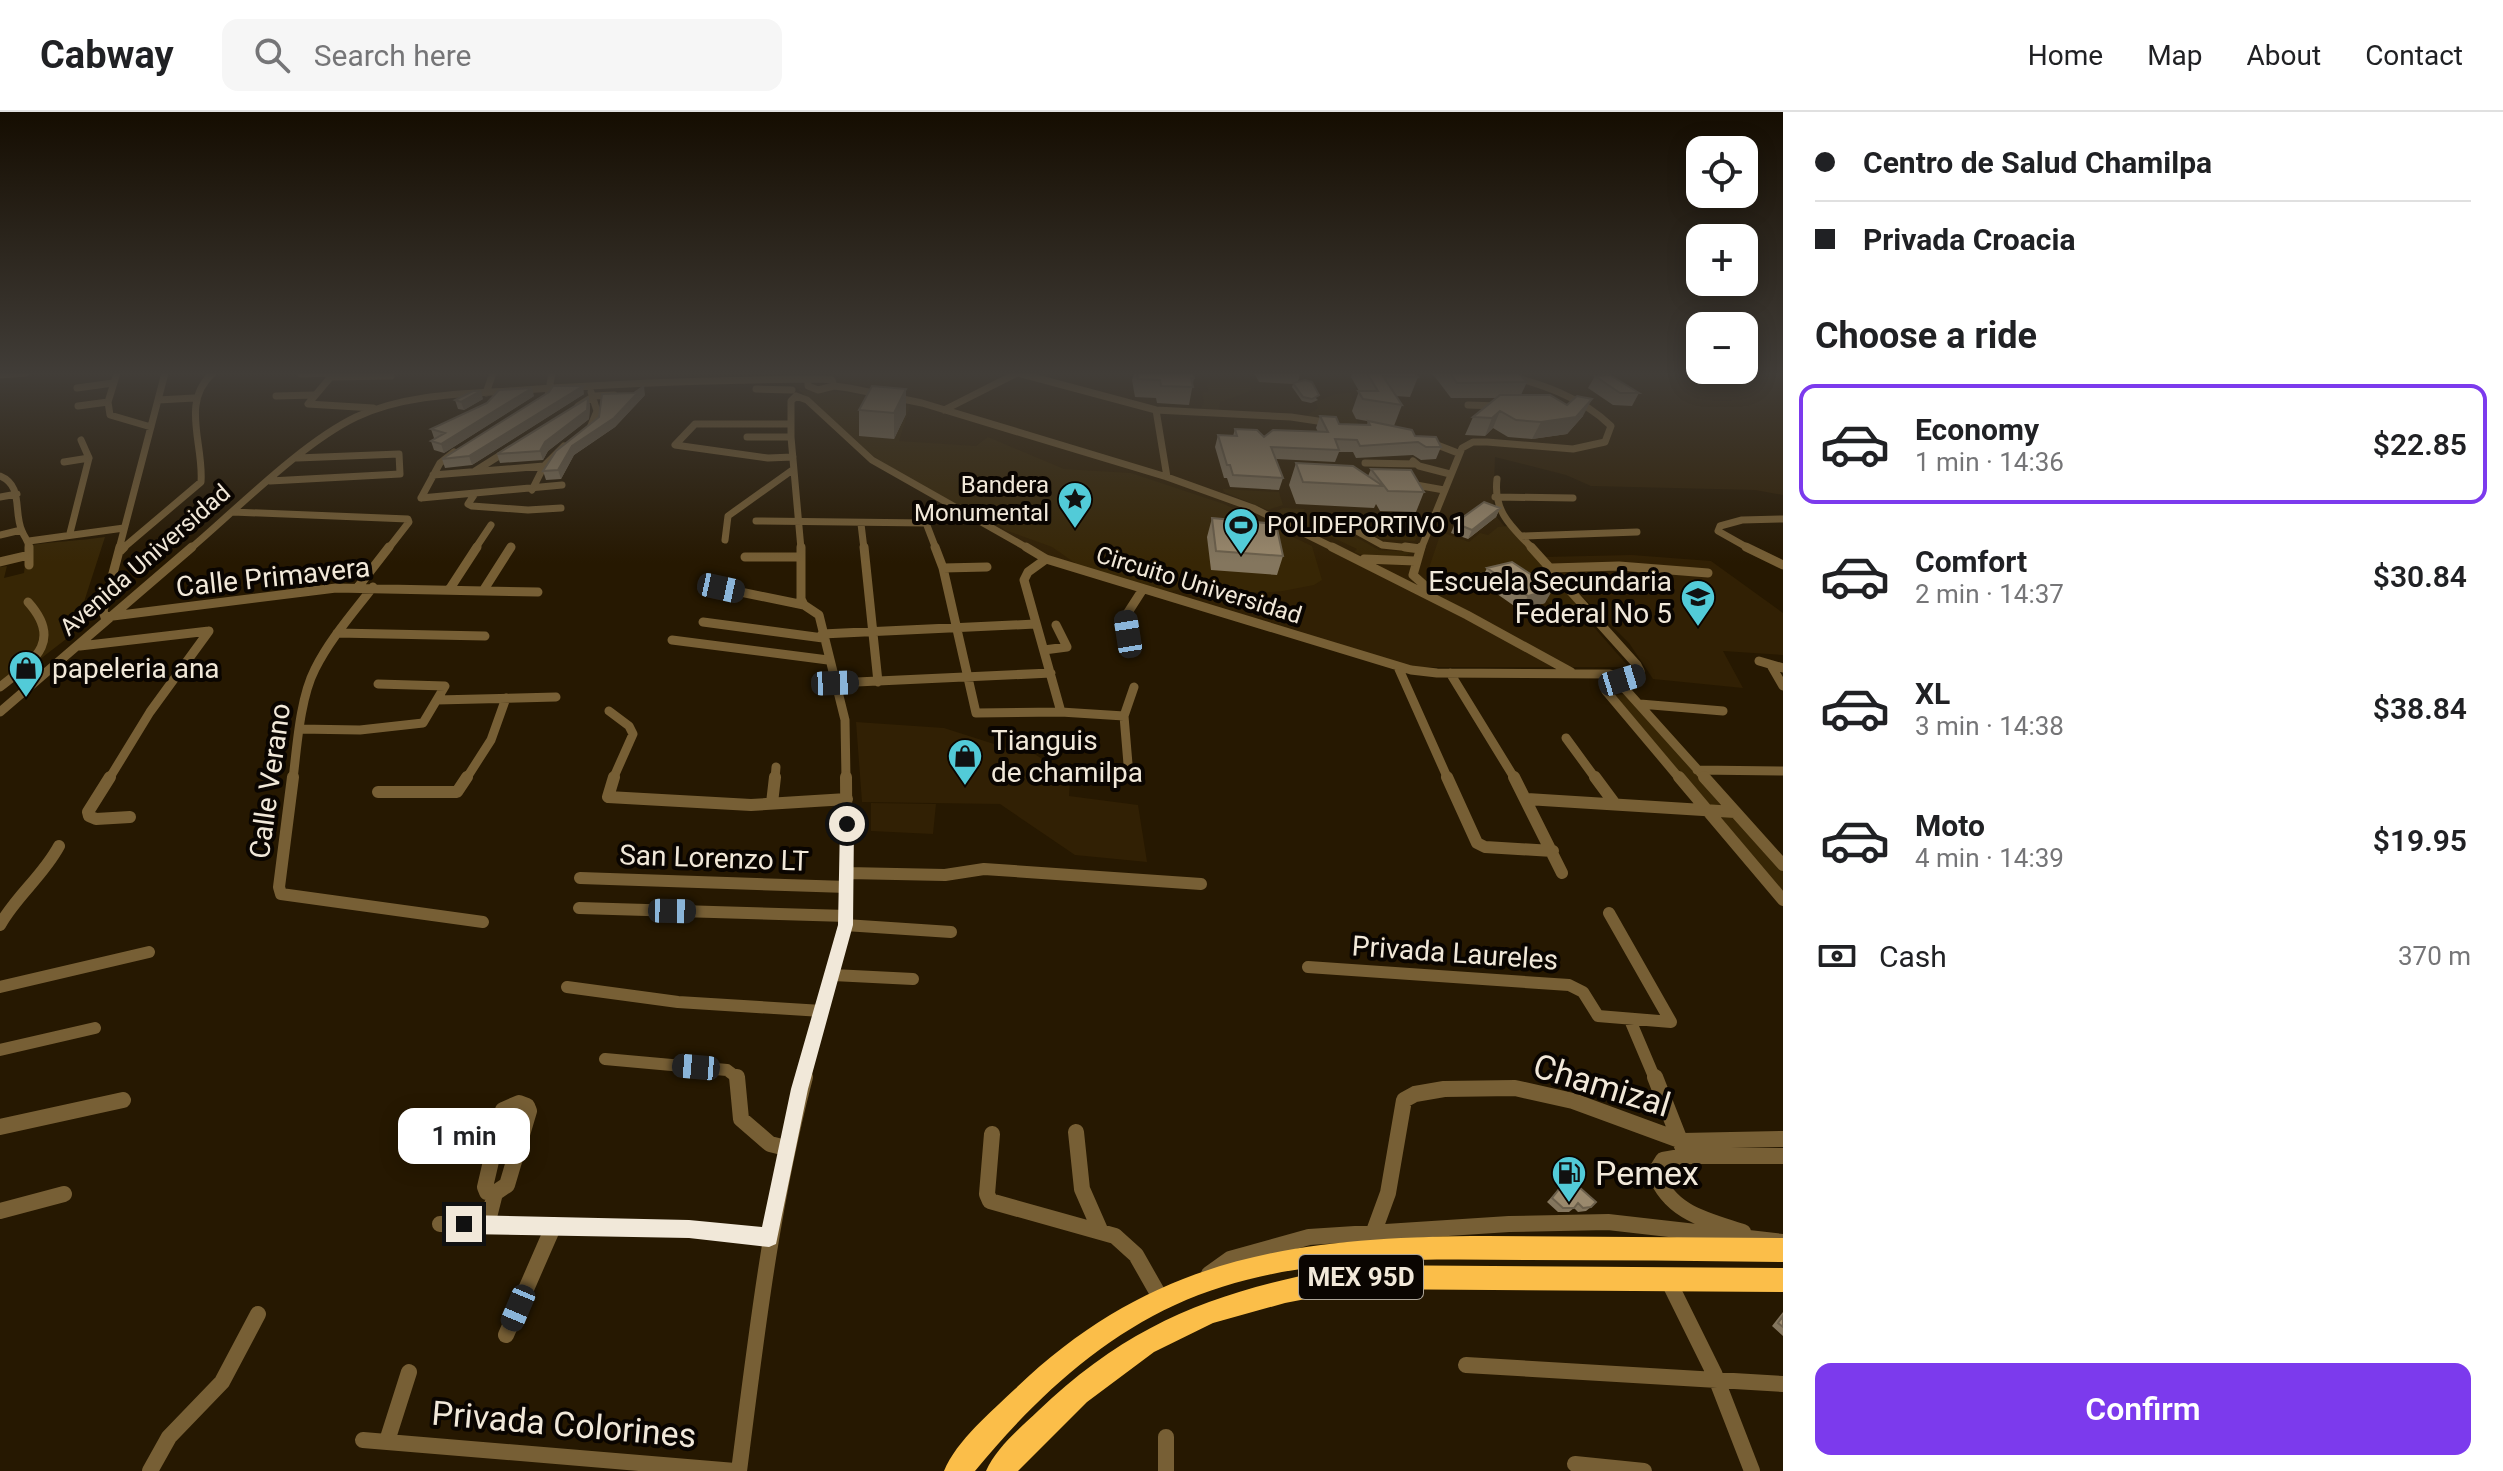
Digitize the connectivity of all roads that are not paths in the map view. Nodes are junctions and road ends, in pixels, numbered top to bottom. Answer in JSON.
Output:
{"nodes":[{"id":1,"x":148,"y":436,"type":"edge"},
{"id":2,"x":197,"y":436,"type":"edge"},
{"id":3,"x":323,"y":436,"type":"edge"},
{"id":4,"x":683,"y":436,"type":"edge"},
{"id":5,"x":751,"y":436,"type":"edge"},
{"id":6,"x":790,"y":436,"type":"edge"},
{"id":7,"x":846,"y":436,"type":"edge"},
{"id":8,"x":1032,"y":436,"type":"edge"},
{"id":9,"x":1160,"y":436,"type":"edge"},
{"id":10,"x":1607,"y":436,"type":"edge"},
{"id":11,"x":747,"y":437,"type":"dead end"},
{"id":12,"x":1416,"y":437,"type":"edge"},
{"id":13,"x":81,"y":440,"type":"dead end"},
{"id":14,"x":571,"y":441,"type":"edge"},
{"id":15,"x":464,"y":446,"type":"edge"},
{"id":16,"x":515,"y":446,"type":"edge"},
{"id":17,"x":1458,"y":453,"type":"junction"},
{"id":18,"x":89,"y":458,"type":"junction"},
{"id":19,"x":296,"y":458,"type":"junction"},
{"id":20,"x":64,"y":462,"type":"dead end"},
{"id":21,"x":1365,"y":463,"type":"dead end"},
{"id":22,"x":792,"y":464,"type":"junction"},
{"id":23,"x":544,"y":466,"type":"junction"},
{"id":24,"x":475,"y":471,"type":"junction"},
{"id":25,"x":1450,"y":474,"type":"junction"},
{"id":26,"x":433,"y":475,"type":"junction"},
{"id":27,"x":2,"y":476,"type":"edge"},
{"id":28,"x":1167,"y":477,"type":"junction"},
{"id":29,"x":1497,"y":479,"type":"dead end"},
{"id":30,"x":270,"y":481,"type":"junction"},
{"id":31,"x":1402,"y":483,"type":"edge"},
{"id":32,"x":562,"y":485,"type":"dead end"},
{"id":33,"x":532,"y":490,"type":"junction"},
{"id":34,"x":1444,"y":490,"type":"junction"},
{"id":35,"x":17,"y":494,"type":"junction"},
{"id":36,"x":474,"y":495,"type":"junction"},
{"id":37,"x":0,"y":497,"type":"edge"},
{"id":38,"x":1495,"y":497,"type":"junction"},
{"id":39,"x":1573,"y":498,"type":"dead end"},
{"id":40,"x":561,"y":508,"type":"dead end"},
{"id":41,"x":233,"y":512,"type":"junction"},
{"id":42,"x":1333,"y":518,"type":"dead end"},
{"id":43,"x":1783,"y":519,"type":"edge"},
{"id":44,"x":756,"y":521,"type":"dead end"},
{"id":45,"x":801,"y":524,"type":"junction"},
{"id":46,"x":861,"y":524,"type":"junction"},
{"id":47,"x":491,"y":525,"type":"dead end"},
{"id":48,"x":124,"y":528,"type":"junction"},
{"id":49,"x":21,"y":530,"type":"junction"},
{"id":50,"x":1637,"y":532,"type":"dead end"},
{"id":51,"x":70,"y":533,"type":"junction"},
{"id":52,"x":0,"y":535,"type":"edge"},
{"id":53,"x":1521,"y":536,"type":"junction"},
{"id":54,"x":725,"y":540,"type":"dead end"},
{"id":55,"x":29,"y":541,"type":"junction"},
{"id":56,"x":511,"y":547,"type":"dead end"},
{"id":57,"x":1420,"y":549,"type":"junction"},
{"id":58,"x":119,"y":551,"type":"junction"},
{"id":59,"x":745,"y":557,"type":"dead end"},
{"id":60,"x":801,"y":557,"type":"junction"},
{"id":61,"x":1349,"y":557,"type":"junction"},
{"id":62,"x":1046,"y":559,"type":"junction"},
{"id":63,"x":1415,"y":561,"type":"junction"},
{"id":64,"x":0,"y":562,"type":"edge"},
{"id":65,"x":1783,"y":562,"type":"edge"},
{"id":66,"x":987,"y":567,"type":"dead end"},
{"id":67,"x":943,"y":568,"type":"junction"},
{"id":68,"x":1551,"y":568,"type":"junction"},
{"id":69,"x":1708,"y":573,"type":"dead end"},
{"id":70,"x":358,"y":587,"type":"junction"},
{"id":71,"x":373,"y":587,"type":"junction"},
{"id":72,"x":721,"y":588,"type":"dead end"},
{"id":73,"x":1143,"y":589,"type":"junction"},
{"id":74,"x":449,"y":590,"type":"junction"},
{"id":75,"x":483,"y":591,"type":"junction"},
{"id":76,"x":538,"y":592,"type":"dead end"},
{"id":77,"x":28,"y":602,"type":"dead end"},
{"id":78,"x":1440,"y":602,"type":"junction"},
{"id":79,"x":804,"y":605,"type":"junction"},
{"id":80,"x":110,"y":619,"type":"junction"},
{"id":81,"x":703,"y":622,"type":"dead end"},
{"id":82,"x":1035,"y":624,"type":"junction"},
{"id":83,"x":1056,"y":625,"type":"dead end"},
{"id":84,"x":955,"y":628,"type":"junction"},
{"id":85,"x":871,"y":631,"type":"junction"},
{"id":86,"x":337,"y":633,"type":"junction"},
{"id":87,"x":485,"y":636,"type":"dead end"},
{"id":88,"x":823,"y":636,"type":"junction"},
{"id":89,"x":672,"y":640,"type":"dead end"},
{"id":90,"x":80,"y":646,"type":"junction"},
{"id":91,"x":1044,"y":650,"type":"junction"},
{"id":92,"x":1131,"y":652,"type":"dead end"},
{"id":93,"x":828,"y":660,"type":"junction"},
{"id":94,"x":1759,"y":661,"type":"dead end"},
{"id":95,"x":1398,"y":667,"type":"junction"},
{"id":96,"x":1778,"y":668,"type":"edge"},
{"id":97,"x":1051,"y":673,"type":"junction"},
{"id":98,"x":1450,"y":673,"type":"junction"},
{"id":99,"x":1575,"y":674,"type":"junction"},
{"id":100,"x":1589,"y":675,"type":"junction"},
{"id":101,"x":966,"y":677,"type":"junction"},
{"id":102,"x":878,"y":682,"type":"junction"},
{"id":103,"x":835,"y":683,"type":"junction"},
{"id":104,"x":378,"y":684,"type":"dead end"},
{"id":105,"x":1623,"y":685,"type":"junction"},
{"id":106,"x":1783,"y":686,"type":"edge"},
{"id":107,"x":0,"y":687,"type":"edge"},
{"id":108,"x":1134,"y":687,"type":"dead end"},
{"id":109,"x":1606,"y":691,"type":"junction"},
{"id":110,"x":556,"y":697,"type":"dead end"},
{"id":111,"x":506,"y":698,"type":"junction"},
{"id":112,"x":437,"y":700,"type":"junction"},
{"id":113,"x":1640,"y":704,"type":"junction"},
{"id":114,"x":609,"y":711,"type":"dead end"},
{"id":115,"x":1723,"y":711,"type":"dead end"},
{"id":116,"x":0,"y":712,"type":"edge"},
{"id":117,"x":1061,"y":712,"type":"junction"},
{"id":118,"x":1124,"y":716,"type":"junction"},
{"id":119,"x":299,"y":729,"type":"junction"},
{"id":120,"x":1566,"y":738,"type":"dead end"},
{"id":121,"x":1128,"y":764,"type":"dead end"},
{"id":122,"x":776,"y":767,"type":"dead end"},
{"id":123,"x":1697,"y":770,"type":"junction"},
{"id":124,"x":1783,"y":771,"type":"edge"},
{"id":125,"x":378,"y":792,"type":"dead end"},
{"id":126,"x":847,"y":799,"type":"junction"},
{"id":127,"x":1527,"y":799,"type":"junction"},
{"id":128,"x":772,"y":803,"type":"junction"},
{"id":129,"x":1615,"y":804,"type":"junction"},
{"id":130,"x":1706,"y":810,"type":"junction"},
{"id":131,"x":1735,"y":812,"type":"junction"},
{"id":132,"x":130,"y":817,"type":"dead end"},
{"id":133,"x":59,"y":846,"type":"dead end"},
{"id":134,"x":1553,"y":851,"type":"junction"},
{"id":135,"x":1783,"y":865,"type":"edge"},
{"id":136,"x":1562,"y":873,"type":"dead end"},
{"id":137,"x":580,"y":878,"type":"dead end"},
{"id":138,"x":847,"y":880,"type":"junction"},
{"id":139,"x":1201,"y":884,"type":"dead end"},
{"id":140,"x":1783,"y":900,"type":"edge"},
{"id":141,"x":579,"y":908,"type":"dead end"},
{"id":142,"x":1609,"y":913,"type":"dead end"},
{"id":143,"x":846,"y":920,"type":"junction"},
{"id":144,"x":483,"y":922,"type":"dead end"},
{"id":145,"x":0,"y":925,"type":"edge"},
{"id":146,"x":951,"y":932,"type":"dead end"},
{"id":147,"x":149,"y":952,"type":"dead end"},
{"id":148,"x":1308,"y":967,"type":"dead end"},
{"id":149,"x":833,"y":975,"type":"junction"},
{"id":150,"x":913,"y":979,"type":"dead end"},
{"id":151,"x":0,"y":987,"type":"edge"},
{"id":152,"x":567,"y":987,"type":"dead end"},
{"id":153,"x":822,"y":1011,"type":"junction"},
{"id":154,"x":1630,"y":1020,"type":"junction"},
{"id":155,"x":95,"y":1028,"type":"dead end"},
{"id":156,"x":0,"y":1050,"type":"edge"},
{"id":157,"x":605,"y":1059,"type":"dead end"},
{"id":158,"x":123,"y":1100,"type":"dead end"},
{"id":159,"x":0,"y":1127,"type":"edge"},
{"id":160,"x":1076,"y":1132,"type":"dead end"},
{"id":161,"x":992,"y":1134,"type":"dead end"},
{"id":162,"x":1783,"y":1139,"type":"edge"},
{"id":163,"x":786,"y":1148,"type":"junction"},
{"id":164,"x":1684,"y":1148,"type":"junction"},
{"id":165,"x":1783,"y":1156,"type":"edge"},
{"id":166,"x":495,"y":1193,"type":"junction"},
{"id":167,"x":64,"y":1194,"type":"dead end"},
{"id":168,"x":0,"y":1211,"type":"edge"},
{"id":169,"x":440,"y":1224,"type":"dead end"},
{"id":170,"x":487,"y":1225,"type":"junction"},
{"id":171,"x":554,"y":1225,"type":"junction"},
{"id":172,"x":1100,"y":1230,"type":"junction"},
{"id":173,"x":1373,"y":1234,"type":"junction"},
{"id":174,"x":769,"y":1238,"type":"junction"},
{"id":175,"x":1777,"y":1244,"type":"edge"},
{"id":176,"x":1667,"y":1278,"type":"junction"},
{"id":177,"x":1783,"y":1280,"type":"edge"},
{"id":178,"x":1197,"y":1283,"type":"junction"},
{"id":179,"x":1161,"y":1299,"type":"junction"},
{"id":180,"x":258,"y":1314,"type":"dead end"},
{"id":181,"x":506,"y":1335,"type":"dead end"},
{"id":182,"x":1466,"y":1365,"type":"dead end"},
{"id":183,"x":409,"y":1372,"type":"dead end"},
{"id":184,"x":1720,"y":1382,"type":"junction"},
{"id":185,"x":1783,"y":1384,"type":"edge"},
{"id":186,"x":1166,"y":1437,"type":"dead end"},
{"id":187,"x":363,"y":1440,"type":"dead end"},
{"id":188,"x":387,"y":1441,"type":"junction"},
{"id":189,"x":1575,"y":1464,"type":"dead end"},
{"id":190,"x":150,"y":1471,"type":"edge"},
{"id":191,"x":737,"y":1471,"type":"edge"},
{"id":192,"x":958,"y":1471,"type":"edge"},
{"id":193,"x":1000,"y":1471,"type":"edge"},
{"id":194,"x":1166,"y":1471,"type":"edge"},
{"id":195,"x":1644,"y":1471,"type":"edge"},
{"id":196,"x":1752,"y":1471,"type":"edge"}],
"edges":[{"from":1,"to":48,"type":"street"},
{"from":2,"to":58,"type":"street"},
{"from":3,"to":19,"type":"street","name":"Avenida Universidad"},
{"from":4,"to":22,"type":"street"},
{"from":5,"to":11,"type":"street"},
{"from":6,"to":22,"type":"street"},
{"from":7,"to":62,"type":"street","name":"Circuito Universidad"},
{"from":8,"to":28,"type":"street"},
{"from":9,"to":28,"type":"street"},
{"from":10,"to":17,"type":"street"},
{"from":12,"to":17,"type":"street"},
{"from":13,"to":18,"type":"street"},
{"from":14,"to":23,"type":"street"},
{"from":15,"to":26,"type":"street"},
{"from":16,"to":24,"type":"street"},
{"from":17,"to":25,"type":"street"},
{"from":18,"to":20,"type":"street"},
{"from":18,"to":51,"type":"street"},
{"from":19,"to":30,"type":"street","name":"Avenida Universidad"},
{"from":19,"to":30,"type":"street"},
{"from":21,"to":25,"type":"street"},
{"from":22,"to":45,"type":"street"},
{"from":22,"to":54,"type":"street"},
{"from":23,"to":24,"type":"street"},
{"from":23,"to":33,"type":"street"},
{"from":24,"to":26,"type":"street"},
{"from":25,"to":34,"type":"street"},
{"from":26,"to":36,"type":"street"},
{"from":27,"to":35,"type":"street"},
{"from":28,"to":61,"type":"street"},
{"from":29,"to":38,"type":"street"},
{"from":30,"to":41,"type":"street","name":"Avenida Universidad"},
{"from":31,"to":34,"type":"street"},
{"from":32,"to":33,"type":"street"},
{"from":33,"to":36,"type":"street"},
{"from":34,"to":57,"type":"street"},
{"from":35,"to":37,"type":"street"},
{"from":35,"to":49,"type":"street"},
{"from":36,"to":40,"type":"street"},
{"from":38,"to":39,"type":"street"},
{"from":38,"to":53,"type":"street"},
{"from":41,"to":70,"type":"street"},
{"from":41,"to":80,"type":"street","name":"Avenida Universidad"},
{"from":42,"to":57,"type":"street"},
{"from":43,"to":65,"type":"street"},
{"from":44,"to":45,"type":"street"},
{"from":45,"to":46,"type":"street"},
{"from":45,"to":60,"type":"street"},
{"from":46,"to":67,"type":"street"},
{"from":46,"to":85,"type":"street"},
{"from":47,"to":74,"type":"street"},
{"from":48,"to":51,"type":"street"},
{"from":48,"to":58,"type":"street"},
{"from":49,"to":52,"type":"street"},
{"from":49,"to":55,"type":"street"},
{"from":50,"to":53,"type":"street"},
{"from":51,"to":55,"type":"street"},
{"from":53,"to":68,"type":"street"},
{"from":55,"to":64,"type":"street"},
{"from":56,"to":75,"type":"street"},
{"from":57,"to":63,"type":"street"},
{"from":58,"to":80,"type":"street"},
{"from":59,"to":60,"type":"street"},
{"from":60,"to":79,"type":"street"},
{"from":61,"to":63,"type":"street"},
{"from":61,"to":78,"type":"street"},
{"from":62,"to":73,"type":"street","name":"Circuito Universidad"},
{"from":62,"to":82,"type":"street"},
{"from":63,"to":78,"type":"street"},
{"from":66,"to":67,"type":"street"},
{"from":67,"to":84,"type":"street"},
{"from":68,"to":69,"type":"street"},
{"from":68,"to":105,"type":"street"},
{"from":70,"to":71,"type":"street","name":"Calle Primavera"},
{"from":70,"to":80,"type":"street","name":"Calle Primavera"},
{"from":71,"to":74,"type":"street","name":"Calle Primavera"},
{"from":71,"to":86,"type":"street","name":"Calle Verano"},
{"from":72,"to":79,"type":"street"},
{"from":73,"to":92,"type":"street"},
{"from":73,"to":95,"type":"street","name":"Circuito Universidad"},
{"from":74,"to":75,"type":"street","name":"Calle Primavera"},
{"from":75,"to":76,"type":"street","name":"Calle Primavera"},
{"from":77,"to":107,"type":"street"},
{"from":78,"to":99,"type":"street"},
{"from":79,"to":88,"type":"street"},
{"from":80,"to":90,"type":"street","name":"Avenida Universidad"},
{"from":81,"to":88,"type":"street"},
{"from":82,"to":84,"type":"street"},
{"from":82,"to":91,"type":"street"},
{"from":83,"to":91,"type":"street"},
{"from":84,"to":85,"type":"street"},
{"from":84,"to":101,"type":"street"},
{"from":85,"to":88,"type":"street"},
{"from":85,"to":102,"type":"street"},
{"from":86,"to":87,"type":"street"},
{"from":86,"to":119,"type":"street","name":"Calle Verano"},
{"from":88,"to":93,"type":"street"},
{"from":89,"to":93,"type":"street"},
{"from":90,"to":116,"type":"street","name":"Avenida Universidad"},
{"from":90,"to":132,"type":"street"},
{"from":91,"to":97,"type":"street"},
{"from":93,"to":103,"type":"street"},
{"from":94,"to":96,"type":"street"},
{"from":95,"to":98,"type":"street","name":"Circuito Universidad"},
{"from":95,"to":134,"type":"street"},
{"from":96,"to":106,"type":"street"},
{"from":97,"to":101,"type":"street"},
{"from":97,"to":117,"type":"street"},
{"from":98,"to":99,"type":"street","name":"Circuito Universidad"},
{"from":98,"to":127,"type":"street"},
{"from":99,"to":100,"type":"street","name":"Circuito Universidad"},
{"from":100,"to":105,"type":"street","name":"Circuito Universidad"},
{"from":100,"to":109,"type":"street"},
{"from":101,"to":102,"type":"street"},
{"from":101,"to":117,"type":"street"},
{"from":102,"to":103,"type":"street"},
{"from":103,"to":126,"type":"street"},
{"from":104,"to":112,"type":"street"},
{"from":105,"to":109,"type":"street"},
{"from":105,"to":113,"type":"street"},
{"from":108,"to":118,"type":"street"},
{"from":109,"to":130,"type":"street"},
{"from":110,"to":111,"type":"street"},
{"from":111,"to":112,"type":"street"},
{"from":111,"to":125,"type":"street"},
{"from":112,"to":119,"type":"street"},
{"from":113,"to":115,"type":"street"},
{"from":113,"to":123,"type":"street"},
{"from":114,"to":128,"type":"street"},
{"from":117,"to":118,"type":"street"},
{"from":118,"to":121,"type":"street"},
{"from":119,"to":144,"type":"street","name":"Calle Verano"},
{"from":120,"to":129,"type":"street"},
{"from":122,"to":128,"type":"street"},
{"from":123,"to":124,"type":"street"},
{"from":123,"to":131,"type":"street"},
{"from":126,"to":128,"type":"street"},
{"from":126,"to":138,"type":"street"},
{"from":127,"to":129,"type":"street"},
{"from":127,"to":134,"type":"street"},
{"from":129,"to":130,"type":"street"},
{"from":130,"to":131,"type":"street"},
{"from":130,"to":140,"type":"street"},
{"from":131,"to":135,"type":"street"},
{"from":133,"to":145,"type":"street"},
{"from":134,"to":136,"type":"street"},
{"from":137,"to":138,"type":"street","name":"San Lorenzo LT"},
{"from":138,"to":139,"type":"street","name":"San Lorenzo LT"},
{"from":138,"to":143,"type":"street"},
{"from":141,"to":143,"type":"street"},
{"from":142,"to":154,"type":"street","name":"Privada Laureles"},
{"from":143,"to":146,"type":"street"},
{"from":143,"to":149,"type":"street"},
{"from":147,"to":151,"type":"street"},
{"from":148,"to":154,"type":"street","name":"Privada Laureles"},
{"from":149,"to":150,"type":"street"},
{"from":149,"to":153,"type":"street"},
{"from":152,"to":153,"type":"street"},
{"from":153,"to":163,"type":"street"},
{"from":154,"to":164,"type":"street"},
{"from":155,"to":156,"type":"street"},
{"from":157,"to":163,"type":"street"},
{"from":158,"to":159,"type":"street"},
{"from":160,"to":172,"type":"street"},
{"from":161,"to":172,"type":"street"},
{"from":162,"to":164,"type":"street"},
{"from":163,"to":174,"type":"street"},
{"from":164,"to":165,"type":"street"},
{"from":164,"to":173,"type":"street","name":"Chamizal"},
{"from":164,"to":175,"type":"street"},
{"from":166,"to":166,"type":"street"},
{"from":166,"to":170,"type":"street"},
{"from":167,"to":168,"type":"street"},
{"from":169,"to":170,"type":"street"},
{"from":170,"to":171,"type":"street"},
{"from":171,"to":174,"type":"street"},
{"from":171,"to":181,"type":"street"},
{"from":172,"to":179,"type":"street"},
{"from":173,"to":175,"type":"street"},
{"from":173,"to":178,"type":"street"},
{"from":174,"to":191,"type":"street"},
{"from":175,"to":178,"type":"highway","number":"MEX 95D"},
{"from":176,"to":177,"type":"highway","number":"MEX 95D"},
{"from":176,"to":184,"type":"street"},
{"from":176,"to":193,"type":"highway","number":"MEX 95D"},
{"from":178,"to":179,"type":"highway","number":"MEX 95D"},
{"from":179,"to":192,"type":"highway","number":"MEX 95D"},
{"from":180,"to":190,"type":"street"},
{"from":182,"to":184,"type":"street"},
{"from":183,"to":188,"type":"street","name":"Privada Colorines"},
{"from":184,"to":185,"type":"street"},
{"from":184,"to":196,"type":"street"},
{"from":186,"to":194,"type":"street"},
{"from":187,"to":188,"type":"street","name":"Privada Colorines"},
{"from":188,"to":191,"type":"street","name":"Privada Colorines"},
{"from":189,"to":195,"type":"street"}]}
